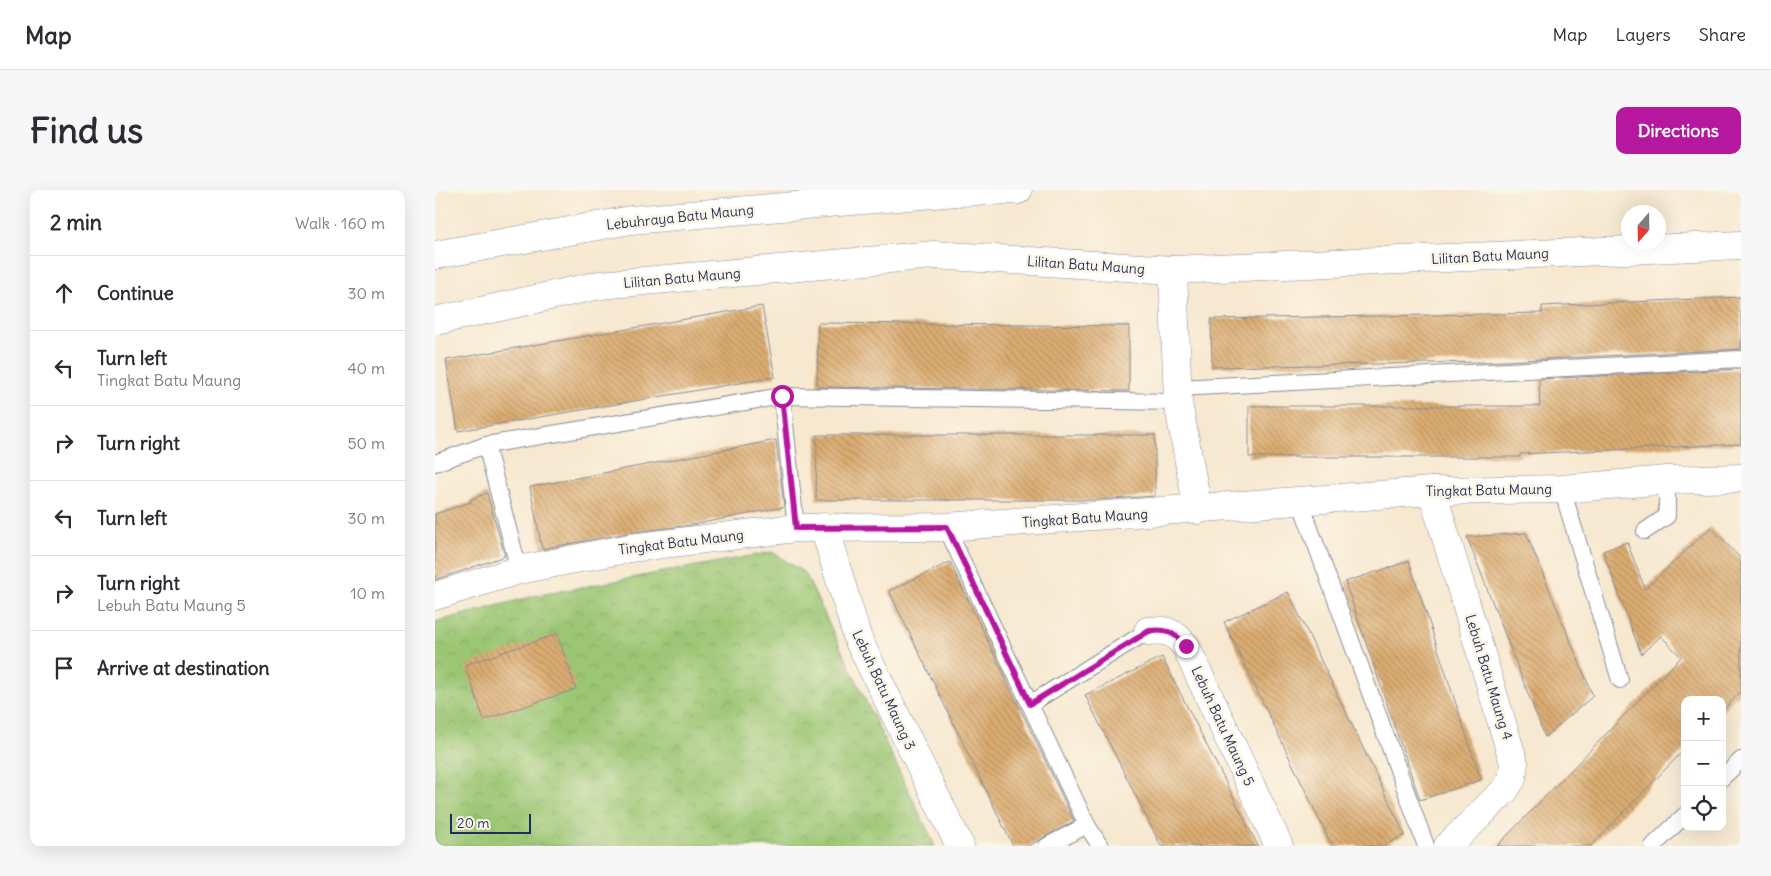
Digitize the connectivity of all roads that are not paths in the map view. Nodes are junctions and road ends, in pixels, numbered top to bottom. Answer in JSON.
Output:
{"nodes":[{"id":1,"x":1018,"y":190,"type":"edge"},
{"id":2,"x":956,"y":191,"type":"edge"},
{"id":3,"x":1741,"y":245,"type":"edge"},
{"id":4,"x":435,"y":255,"type":"edge"},
{"id":5,"x":1173,"y":270,"type":"junction"},
{"id":6,"x":435,"y":321,"type":"edge"},
{"id":7,"x":1741,"y":359,"type":"edge"},
{"id":8,"x":1178,"y":395,"type":"junction"},
{"id":9,"x":782,"y":396,"type":"junction"},
{"id":10,"x":486,"y":445,"type":"junction"},
{"id":11,"x":435,"y":463,"type":"edge"},
{"id":12,"x":1741,"y":478,"type":"edge"},
{"id":13,"x":1667,"y":480,"type":"junction"},
{"id":14,"x":1562,"y":488,"type":"junction"},
{"id":15,"x":1432,"y":491,"type":"junction"},
{"id":16,"x":1300,"y":501,"type":"junction"},
{"id":17,"x":1198,"y":510,"type":"junction"},
{"id":18,"x":824,"y":527,"type":"junction"},
{"id":19,"x":947,"y":527,"type":"junction"},
{"id":20,"x":796,"y":528,"type":"junction"},
{"id":21,"x":1645,"y":531,"type":"dead end"},
{"id":22,"x":519,"y":570,"type":"junction"},
{"id":23,"x":435,"y":596,"type":"edge"},
{"id":24,"x":1149,"y":631,"type":"joint"},
{"id":25,"x":1620,"y":680,"type":"dead end"},
{"id":26,"x":1030,"y":704,"type":"junction"},
{"id":27,"x":1741,"y":760,"type":"edge"},
{"id":28,"x":1726,"y":774,"type":"edge"},
{"id":29,"x":1681,"y":819,"type":"edge"},
{"id":30,"x":1087,"y":825,"type":"junction"},
{"id":31,"x":1445,"y":845,"type":"edge"},
{"id":32,"x":960,"y":846,"type":"edge"},
{"id":33,"x":1047,"y":846,"type":"edge"},
{"id":34,"x":1100,"y":846,"type":"edge"},
{"id":35,"x":1279,"y":846,"type":"edge"},
{"id":36,"x":1653,"y":846,"type":"edge"}],
"edges":[{"from":1,"to":2,"type":"street","name":"Lebuhraya Batu Maung"},
{"from":2,"to":4,"type":"street","name":"Lebuhraya Batu Maung"},
{"from":3,"to":5,"type":"street","name":"Lilitan Batu Maung"},
{"from":5,"to":6,"type":"street","name":"Lilitan Batu Maung"},
{"from":5,"to":8,"type":"street"},
{"from":7,"to":8,"type":"lane"},
{"from":8,"to":9,"type":"lane"},
{"from":8,"to":17,"type":"street"},
{"from":9,"to":10,"type":"lane"},
{"from":9,"to":20,"type":"lane"},
{"from":10,"to":11,"type":"lane"},
{"from":10,"to":22,"type":"lane"},
{"from":12,"to":13,"type":"street","name":"Tingkat Batu Maung"},
{"from":13,"to":14,"type":"street","name":"Tingkat Batu Maung"},
{"from":13,"to":21,"type":"lane"},
{"from":14,"to":15,"type":"street","name":"Tingkat Batu Maung"},
{"from":14,"to":25,"type":"lane"},
{"from":15,"to":16,"type":"street","name":"Tingkat Batu Maung"},
{"from":15,"to":31,"type":"street","name":"Lebuh Batu Maung 4"},
{"from":16,"to":17,"type":"street","name":"Tingkat Batu Maung"},
{"from":16,"to":31,"type":"lane"},
{"from":17,"to":19,"type":"street","name":"Tingkat Batu Maung"},
{"from":18,"to":19,"type":"street","name":"Tingkat Batu Maung"},
{"from":18,"to":20,"type":"street","name":"Tingkat Batu Maung"},
{"from":18,"to":32,"type":"street","name":"Lebuh Batu Maung 3"},
{"from":19,"to":26,"type":"lane"},
{"from":20,"to":22,"type":"street","name":"Tingkat Batu Maung"},
{"from":22,"to":23,"type":"street","name":"Tingkat Batu Maung"},
{"from":24,"to":26,"type":"lane"},
{"from":24,"to":35,"type":"street","name":"Lebuh Batu Maung 5"},
{"from":26,"to":30,"type":"lane"},
{"from":27,"to":28,"type":"lane"},
{"from":29,"to":36,"type":"lane"},
{"from":30,"to":33,"type":"lane"},
{"from":30,"to":34,"type":"lane"}]}
